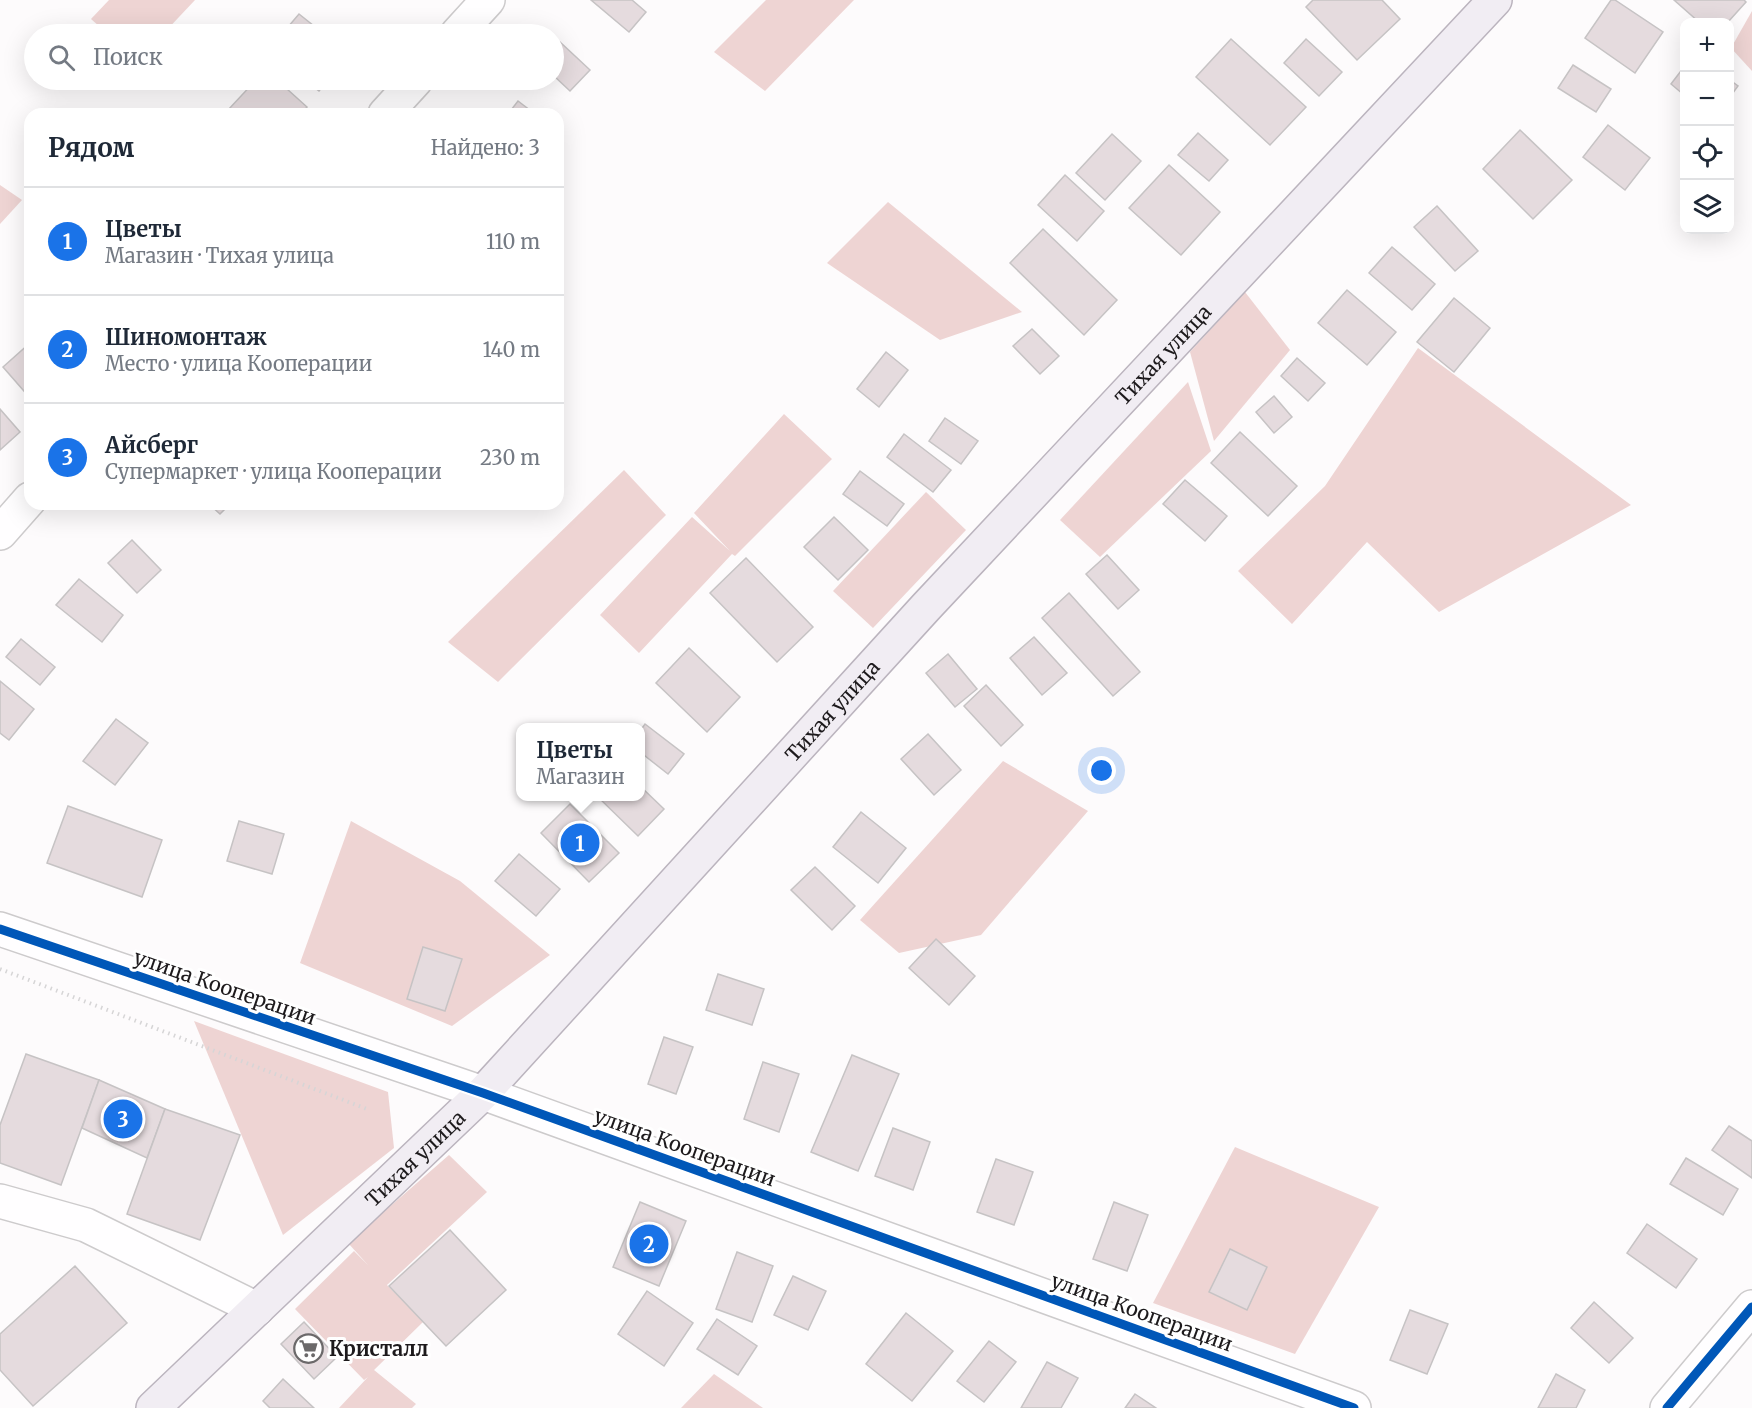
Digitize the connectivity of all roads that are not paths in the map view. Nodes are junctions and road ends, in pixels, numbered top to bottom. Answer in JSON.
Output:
{"nodes":[{"id":1,"x":488,"y":0,"type":"edge"},
{"id":2,"x":1496,"y":0,"type":"edge"},
{"id":3,"x":466,"y":24,"type":"edge"},
{"id":4,"x":408,"y":90,"type":"edge"},
{"id":5,"x":391,"y":108,"type":"edge"},
{"id":6,"x":24,"y":506,"type":"edge"},
{"id":7,"x":0,"y":533,"type":"edge"},
{"id":8,"x":0,"y":929,"type":"edge"},
{"id":9,"x":483,"y":1093,"type":"junction"},
{"id":10,"x":0,"y":1201,"type":"edge"},
{"id":11,"x":1752,"y":1307,"type":"edge"},
{"id":12,"x":257,"y":1309,"type":"junction"},
{"id":13,"x":153,"y":1408,"type":"edge"},
{"id":14,"x":1354,"y":1408,"type":"edge"},
{"id":15,"x":1667,"y":1408,"type":"edge"}],
"edges":[{"from":1,"to":3,"type":"street"},
{"from":2,"to":9,"type":"main road","name":"Тихая улица"},
{"from":4,"to":5,"type":"street"},
{"from":6,"to":7,"type":"street"},
{"from":8,"to":9,"type":"street","name":"улица Кооперации"},
{"from":9,"to":12,"type":"main road","name":"Тихая улица"},
{"from":9,"to":14,"type":"street","name":"улица Кооперации"},
{"from":10,"to":12,"type":"street"},
{"from":11,"to":15,"type":"street"},
{"from":12,"to":13,"type":"main road","name":"Тихая улица"}]}
